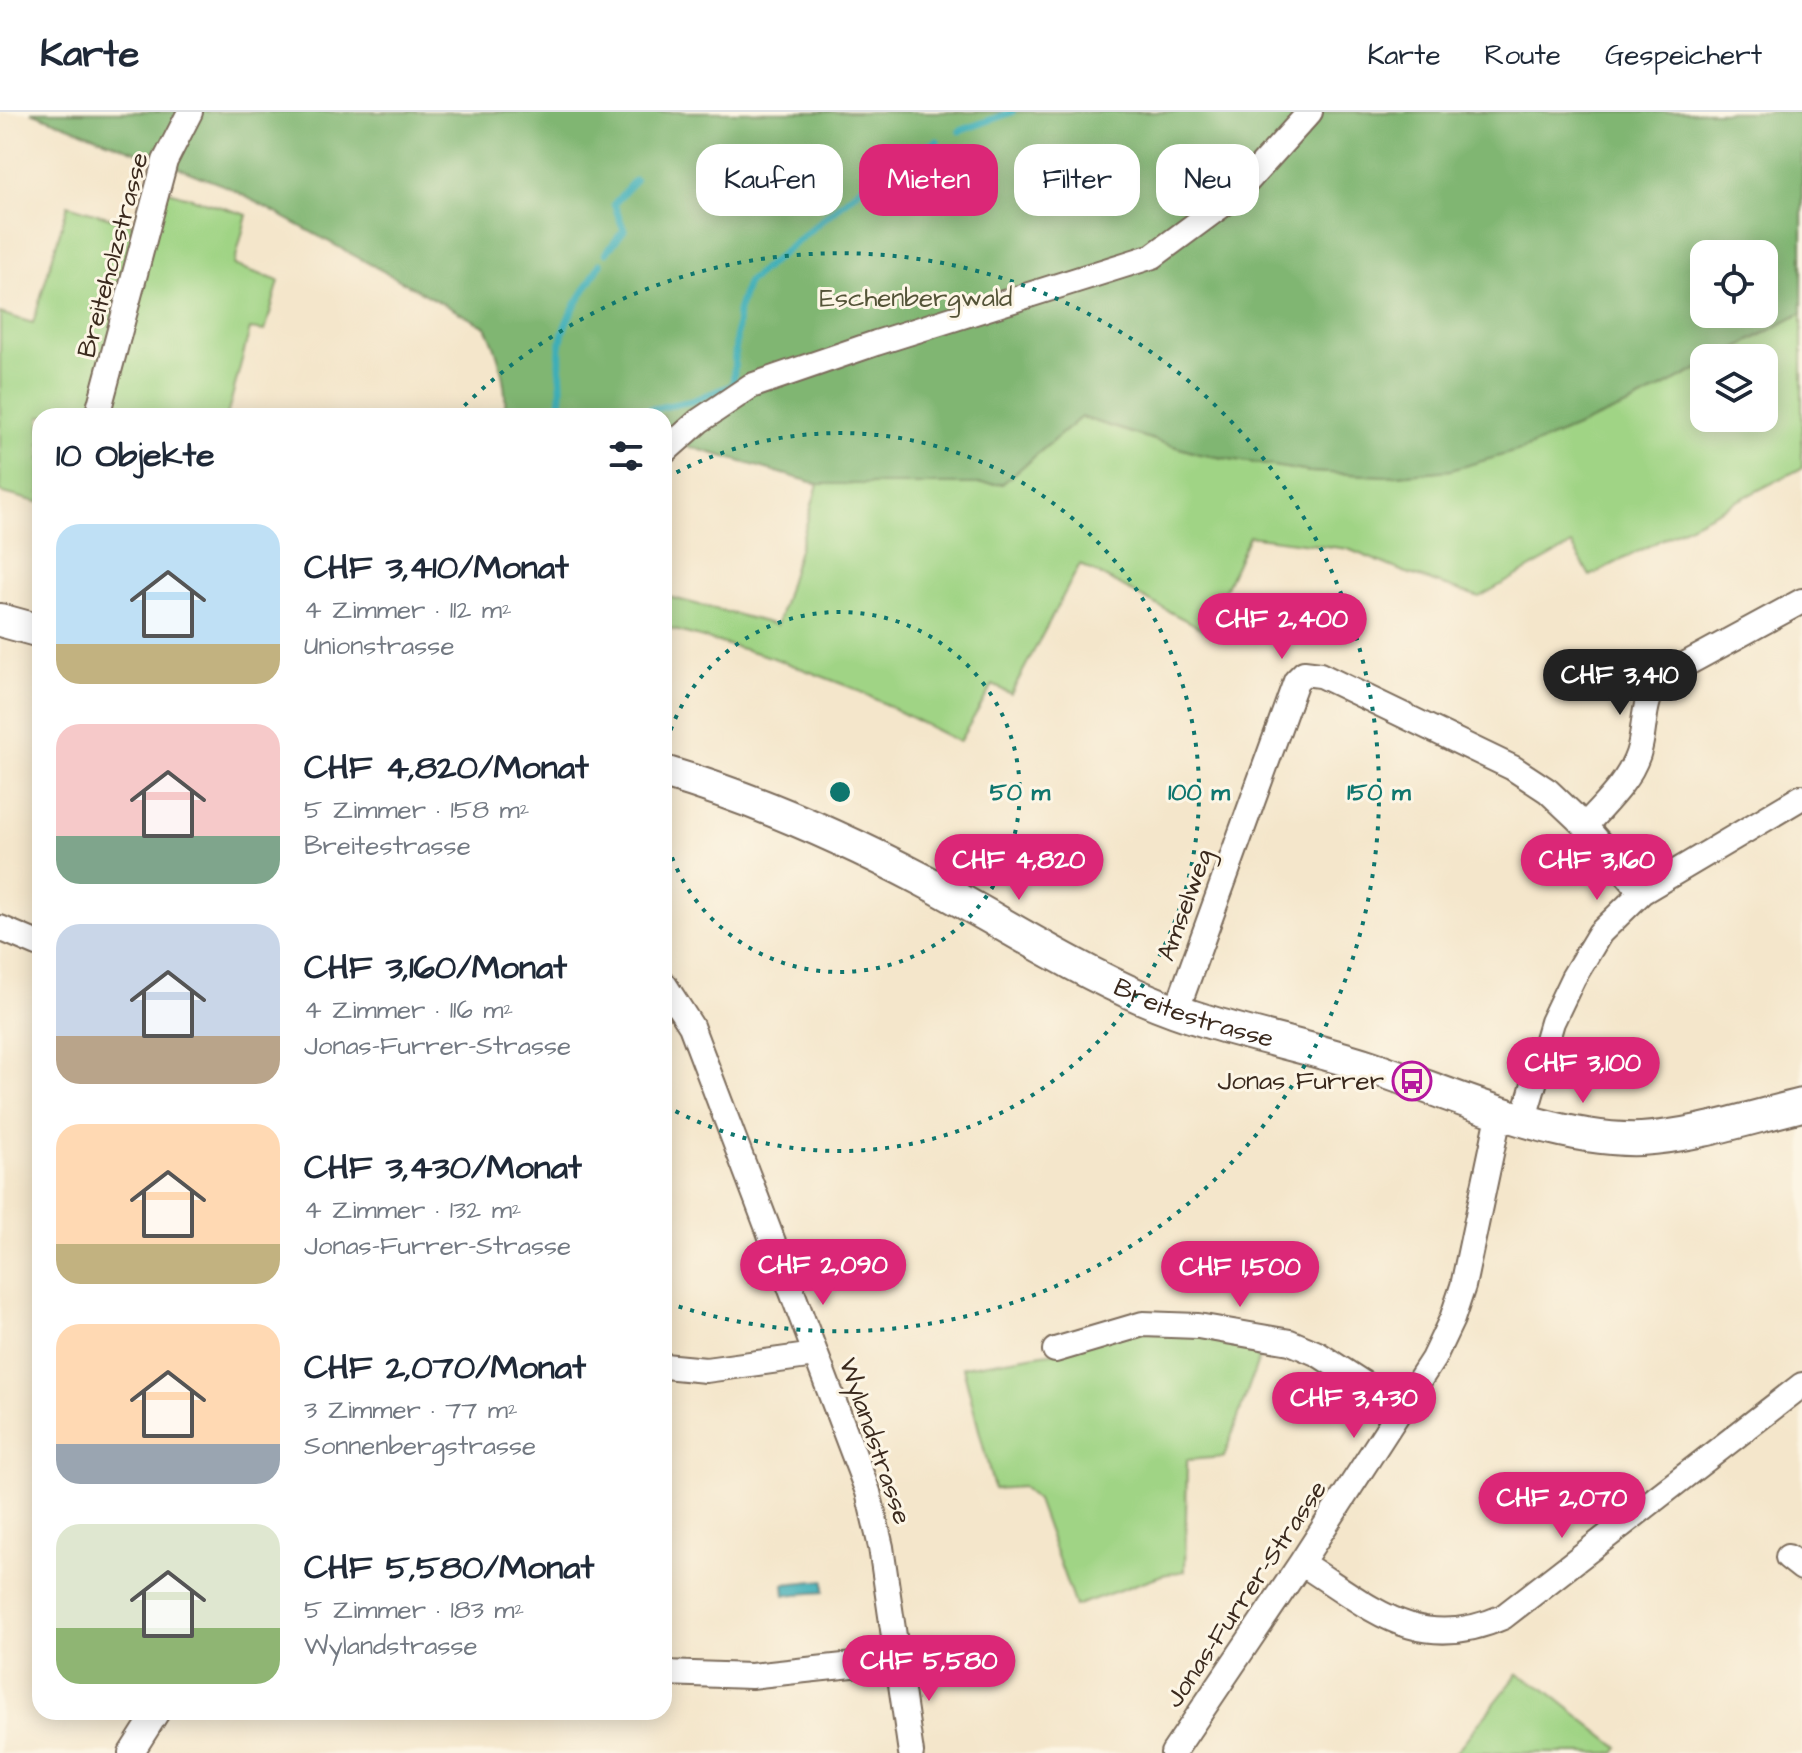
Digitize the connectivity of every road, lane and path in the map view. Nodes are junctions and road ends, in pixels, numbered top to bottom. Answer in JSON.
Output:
{"nodes":[{"id":1,"x":190,"y":112,"type":"edge"},
{"id":2,"x":1310,"y":112,"type":"edge"},
{"id":3,"x":99,"y":408,"type":"edge"},
{"id":4,"x":672,"y":445,"type":"edge"},
{"id":5,"x":1802,"y":601,"type":"edge"},
{"id":6,"x":0,"y":620,"type":"edge"},
{"id":7,"x":32,"y":627,"type":"edge"},
{"id":8,"x":672,"y":775,"type":"edge"},
{"id":9,"x":1802,"y":797,"type":"edge"},
{"id":10,"x":1585,"y":826,"type":"junction"},
{"id":11,"x":1642,"y":892,"type":"junction"},
{"id":12,"x":0,"y":928,"type":"edge"},
{"id":13,"x":32,"y":942,"type":"edge"},
{"id":14,"x":672,"y":996,"type":"edge"},
{"id":15,"x":1176,"y":1012,"type":"junction"},
{"id":16,"x":1802,"y":1105,"type":"edge"},
{"id":17,"x":1512,"y":1115,"type":"junction"},
{"id":18,"x":1055,"y":1350,"type":"dead end"},
{"id":19,"x":815,"y":1355,"type":"junction"},
{"id":20,"x":672,"y":1367,"type":"edge"},
{"id":21,"x":1802,"y":1385,"type":"edge"},
{"id":22,"x":1403,"y":1409,"type":"junction"},
{"id":23,"x":1301,"y":1563,"type":"junction"},
{"id":24,"x":899,"y":1660,"type":"junction"},
{"id":25,"x":672,"y":1673,"type":"edge"},
{"id":26,"x":152,"y":1720,"type":"edge"},
{"id":27,"x":131,"y":1753,"type":"edge"},
{"id":28,"x":911,"y":1753,"type":"edge"},
{"id":29,"x":1173,"y":1753,"type":"edge"}],
"edges":[{"from":1,"to":3,"type":"street","name":"Breiteholzstrasse"},
{"from":2,"to":4,"type":"street"},
{"from":5,"to":10,"type":"street"},
{"from":6,"to":7,"type":"main road"},
{"from":8,"to":15,"type":"main road","name":"Breitestrasse"},
{"from":9,"to":11,"type":"street","name":"Jonas-Furrer-Strasse"},
{"from":10,"to":11,"type":"street"},
{"from":10,"to":15,"type":"street","name":"Amselweg"},
{"from":11,"to":17,"type":"street","name":"Jonas-Furrer-Strasse"},
{"from":12,"to":13,"type":"street"},
{"from":14,"to":19,"type":"street","name":"Wylandstrasse"},
{"from":15,"to":17,"type":"main road","name":"Breitestrasse"},
{"from":16,"to":17,"type":"main road","name":"Breitestrasse"},
{"from":17,"to":22,"type":"street","name":"Jonas-Furrer-Strasse"},
{"from":18,"to":22,"type":"street"},
{"from":19,"to":20,"type":"street"},
{"from":19,"to":24,"type":"street","name":"Wylandstrasse"},
{"from":21,"to":23,"type":"street"},
{"from":22,"to":23,"type":"street","name":"Jonas-Furrer-Strasse"},
{"from":23,"to":29,"type":"street","name":"Jonas-Furrer-Strasse"},
{"from":24,"to":25,"type":"street"},
{"from":24,"to":28,"type":"street","name":"Wylandstrasse"},
{"from":26,"to":27,"type":"street"}]}
